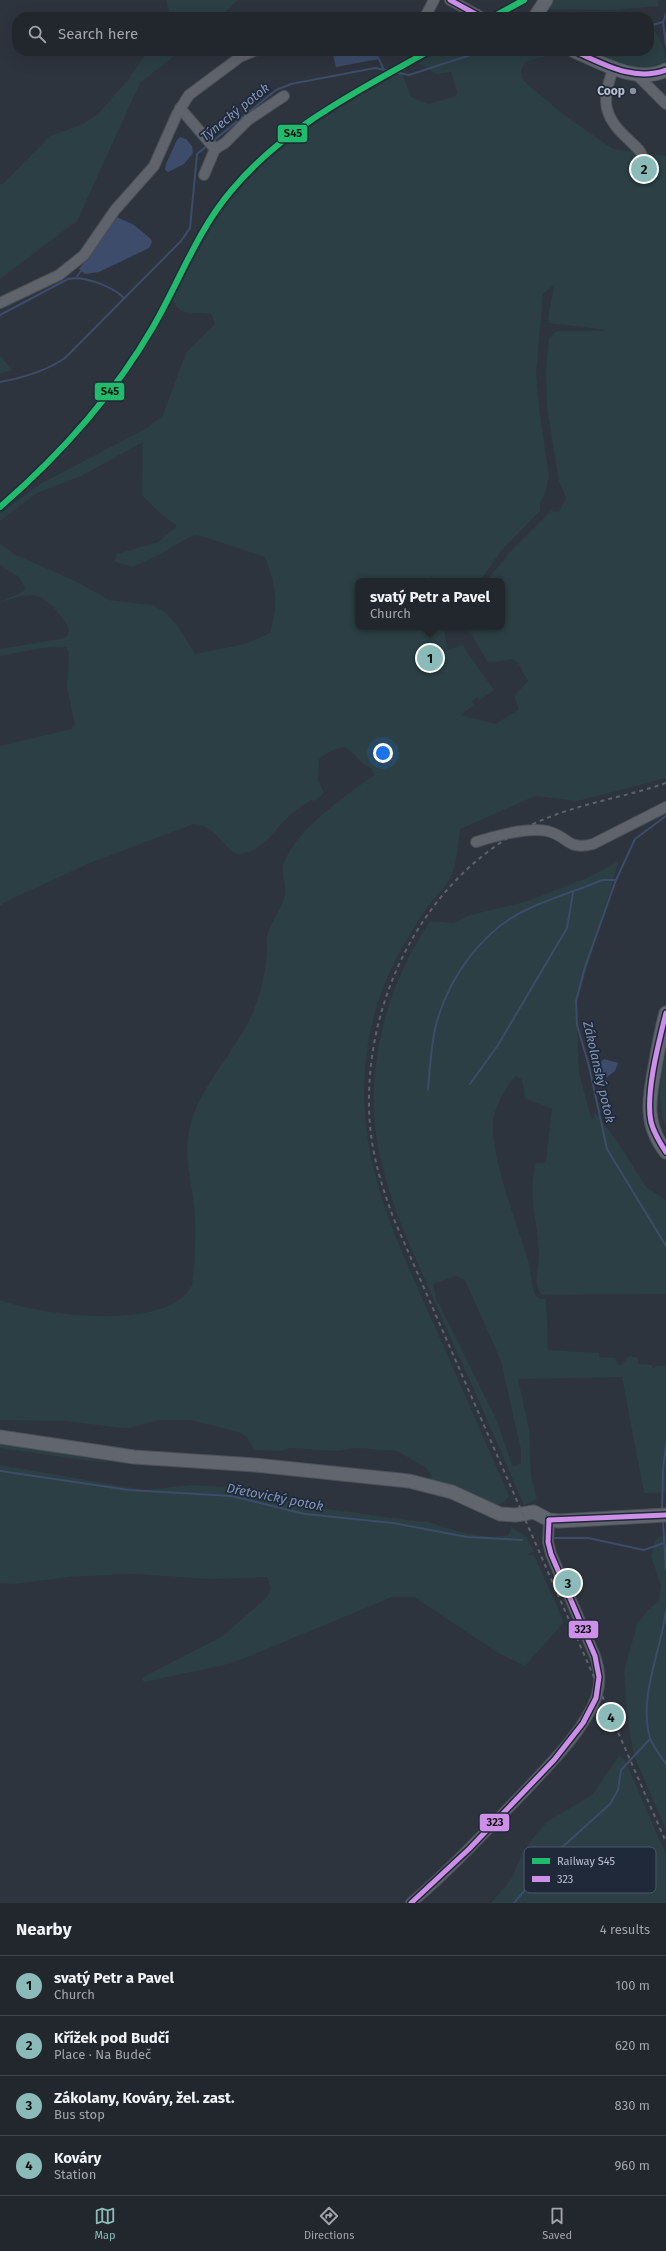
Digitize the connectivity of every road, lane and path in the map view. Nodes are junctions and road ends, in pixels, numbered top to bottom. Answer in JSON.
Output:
{"nodes":[{"id":1,"x":434,"y":0,"type":"edge"},
{"id":2,"x":450,"y":0,"type":"edge"},
{"id":3,"x":546,"y":0,"type":"edge"},
{"id":4,"x":428,"y":12,"type":"edge"},
{"id":5,"x":472,"y":12,"type":"edge"},
{"id":6,"x":538,"y":12,"type":"edge"},
{"id":7,"x":244,"y":56,"type":"edge"},
{"id":8,"x":585,"y":56,"type":"edge"},
{"id":9,"x":614,"y":67,"type":"junction"},
{"id":10,"x":666,"y":70,"type":"edge"},
{"id":11,"x":637,"y":75,"type":"junction"},
{"id":12,"x":284,"y":96,"type":"dead end"},
{"id":13,"x":666,"y":104,"type":"edge"},
{"id":14,"x":180,"y":108,"type":"junction"},
{"id":15,"x":212,"y":145,"type":"junction"},
{"id":16,"x":643,"y":158,"type":"dead end"},
{"id":17,"x":204,"y":174,"type":"dead end"},
{"id":18,"x":0,"y":303,"type":"edge"},
{"id":19,"x":666,"y":807,"type":"edge"},
{"id":20,"x":476,"y":842,"type":"dead end"},
{"id":21,"x":666,"y":1013,"type":"edge"},
{"id":22,"x":666,"y":1152,"type":"edge"},
{"id":23,"x":0,"y":1437,"type":"edge"},
{"id":24,"x":660,"y":1515,"type":"edge"},
{"id":25,"x":549,"y":1520,"type":"junction"},
{"id":26,"x":411,"y":1903,"type":"edge"}],
"edges":[{"from":1,"to":4,"type":"street"},
{"from":2,"to":5,"type":"street"},
{"from":3,"to":6,"type":"main road"},
{"from":7,"to":14,"type":"street"},
{"from":8,"to":9,"type":"main road"},
{"from":9,"to":11,"type":"main road"},
{"from":9,"to":16,"type":"street"},
{"from":10,"to":11,"type":"main road"},
{"from":11,"to":13,"type":"street"},
{"from":12,"to":15,"type":"street"},
{"from":14,"to":15,"type":"street"},
{"from":14,"to":18,"type":"street"},
{"from":15,"to":17,"type":"street"},
{"from":19,"to":20,"type":"street"},
{"from":21,"to":22,"type":"main road"},
{"from":23,"to":25,"type":"main road"},
{"from":24,"to":25,"type":"main road"},
{"from":25,"to":26,"type":"street"}]}
